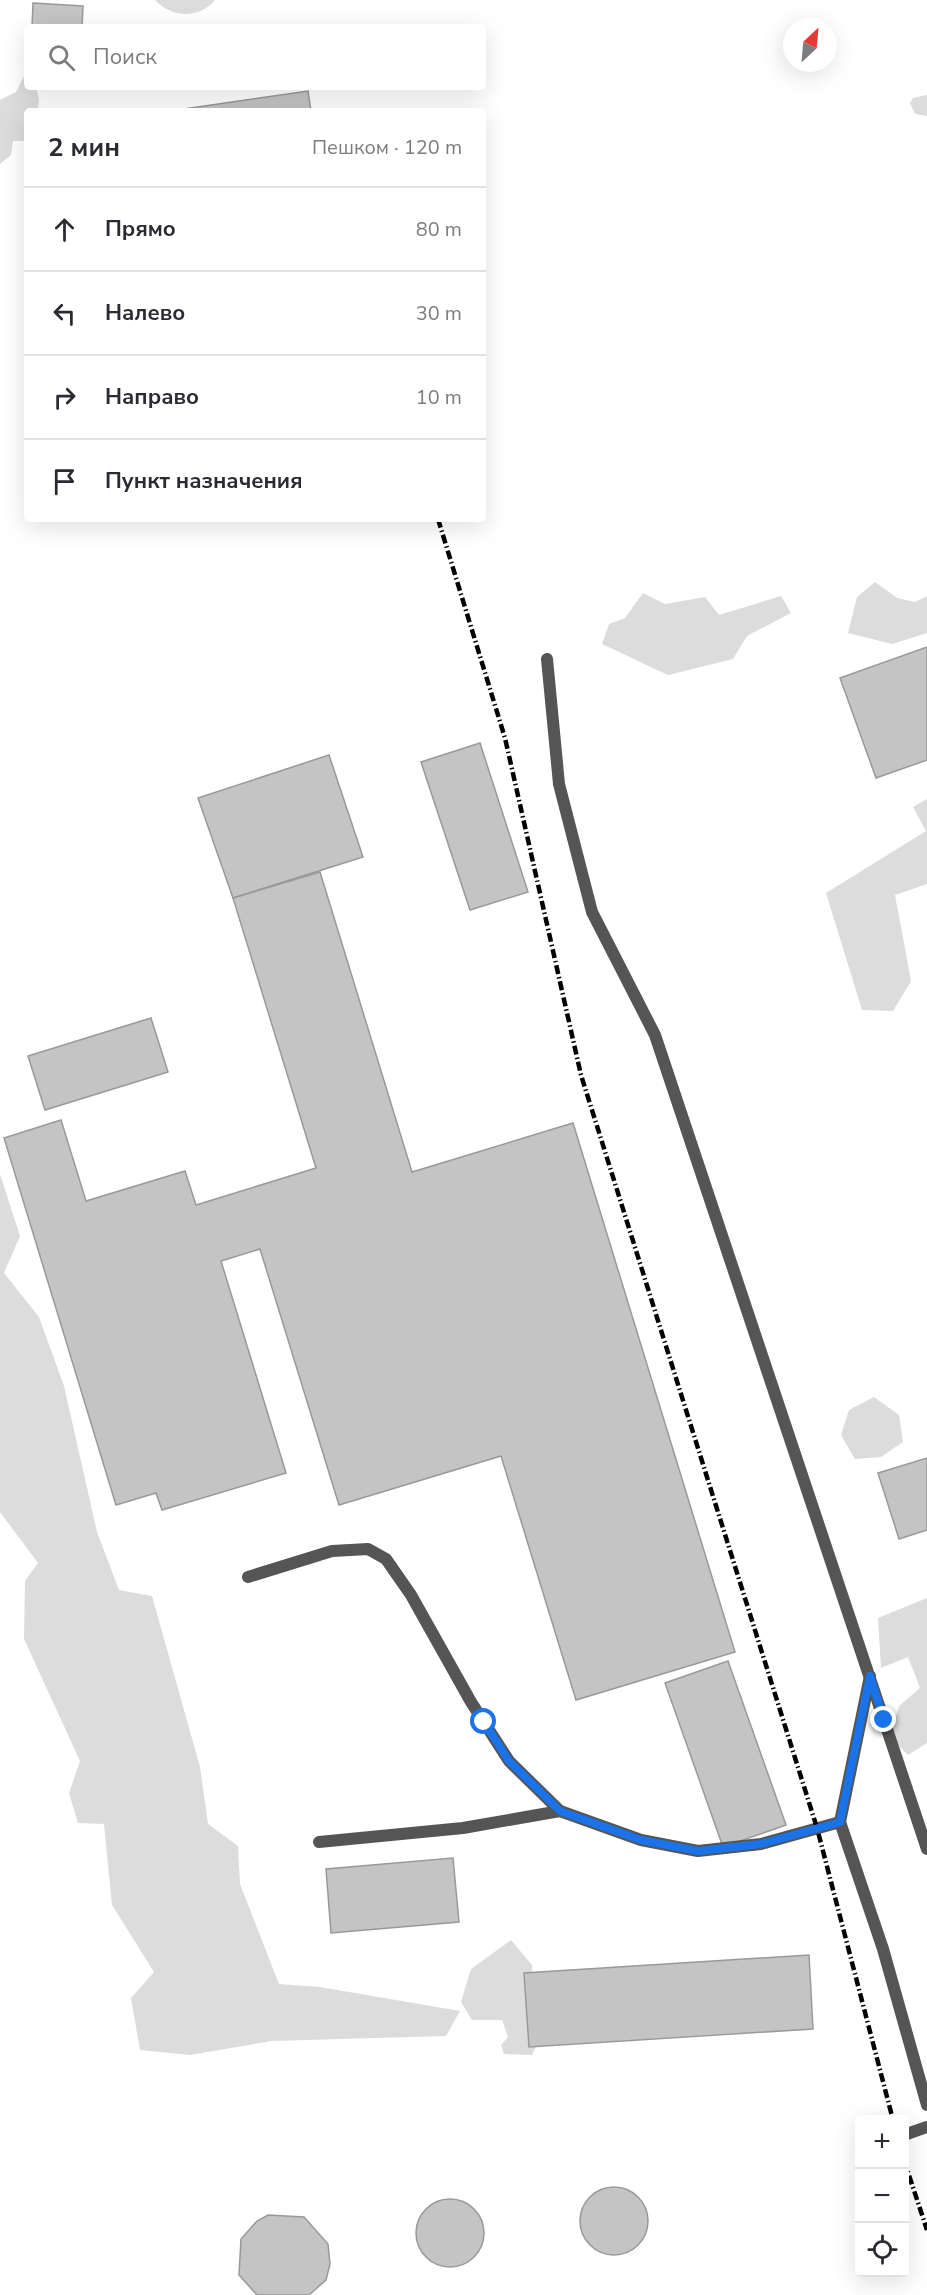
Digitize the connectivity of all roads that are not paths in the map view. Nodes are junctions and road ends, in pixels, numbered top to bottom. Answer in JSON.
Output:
{"nodes":[{"id":1,"x":547,"y":659,"type":"dead end"},
{"id":2,"x":248,"y":1577,"type":"dead end"},
{"id":3,"x":870,"y":1676,"type":"junction"},
{"id":4,"x":560,"y":1811,"type":"junction"},
{"id":5,"x":840,"y":1822,"type":"junction"},
{"id":6,"x":319,"y":1842,"type":"dead end"},
{"id":7,"x":927,"y":1849,"type":"edge"},
{"id":8,"x":927,"y":2105,"type":"edge"},
{"id":9,"x":927,"y":2127,"type":"edge"},
{"id":10,"x":909,"y":2133,"type":"edge"}],
"edges":[{"from":1,"to":3,"type":"street"},
{"from":2,"to":4,"type":"street"},
{"from":3,"to":5,"type":"street"},
{"from":3,"to":7,"type":"street"},
{"from":4,"to":5,"type":"street"},
{"from":4,"to":6,"type":"street"},
{"from":5,"to":8,"type":"street"},
{"from":9,"to":10,"type":"street"}]}
